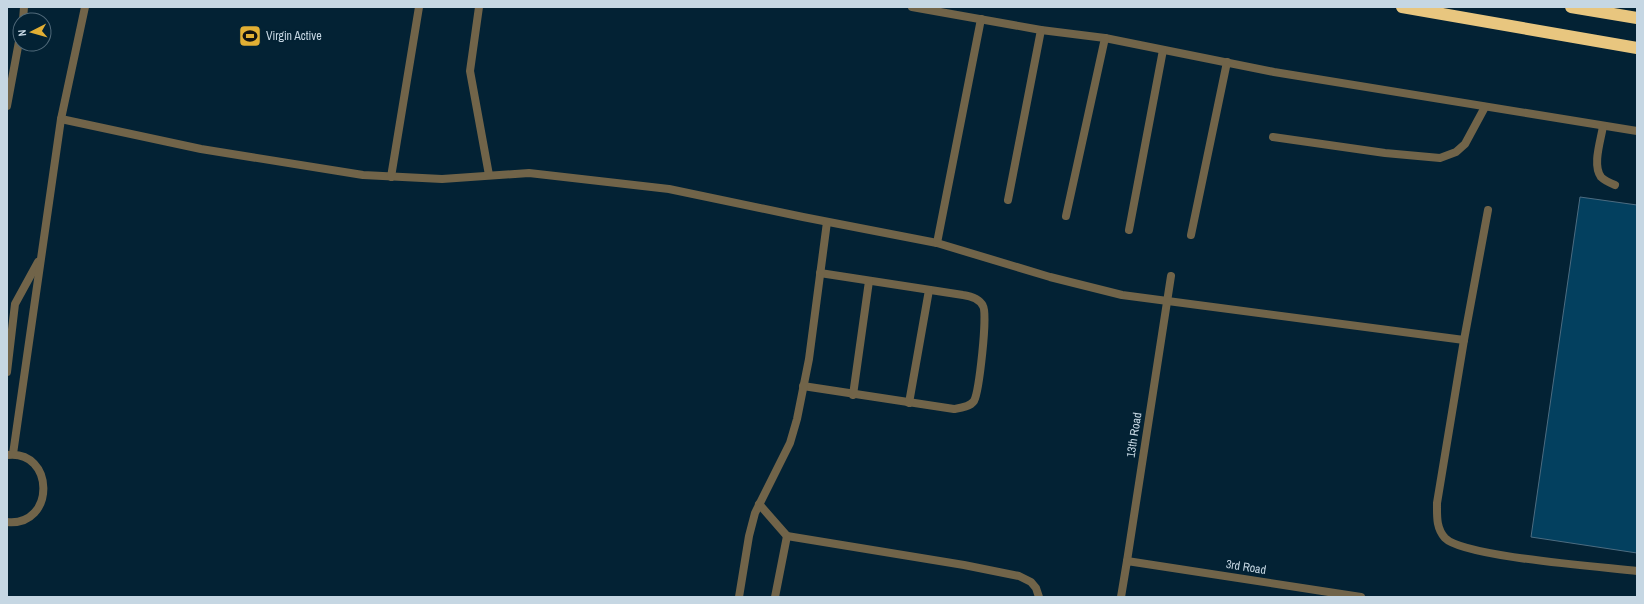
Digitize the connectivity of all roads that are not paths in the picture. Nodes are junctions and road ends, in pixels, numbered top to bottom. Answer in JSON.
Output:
{"nodes":[{"id":1,"x":85,"y":7,"type":"edge"},
{"id":2,"x":420,"y":7,"type":"edge"},
{"id":3,"x":480,"y":7,"type":"edge"},
{"id":4,"x":912,"y":7,"type":"edge"},
{"id":5,"x":1402,"y":7,"type":"edge"},
{"id":6,"x":1571,"y":7,"type":"edge"},
{"id":7,"x":1637,"y":18,"type":"edge"},
{"id":8,"x":981,"y":19,"type":"junction"},
{"id":9,"x":1041,"y":30,"type":"junction"},
{"id":10,"x":1105,"y":38,"type":"junction"},
{"id":11,"x":1637,"y":48,"type":"edge"},
{"id":12,"x":1163,"y":50,"type":"junction"},
{"id":13,"x":17,"y":52,"type":"edge"},
{"id":14,"x":1227,"y":62,"type":"junction"},
{"id":15,"x":7,"y":106,"type":"edge"},
{"id":16,"x":1485,"y":107,"type":"junction"},
{"id":17,"x":61,"y":119,"type":"junction"},
{"id":18,"x":1603,"y":126,"type":"junction"},
{"id":19,"x":1637,"y":131,"type":"edge"},
{"id":20,"x":1273,"y":137,"type":"dead end"},
{"id":21,"x":489,"y":175,"type":"junction"},
{"id":22,"x":391,"y":177,"type":"junction"},
{"id":23,"x":1615,"y":185,"type":"dead end"},
{"id":24,"x":1008,"y":200,"type":"dead end"},
{"id":25,"x":1488,"y":210,"type":"dead end"},
{"id":26,"x":1066,"y":216,"type":"dead end"},
{"id":27,"x":827,"y":222,"type":"junction"},
{"id":28,"x":1129,"y":230,"type":"dead end"},
{"id":29,"x":1191,"y":235,"type":"dead end"},
{"id":30,"x":937,"y":243,"type":"junction"},
{"id":31,"x":40,"y":258,"type":"junction"},
{"id":32,"x":820,"y":273,"type":"junction"},
{"id":33,"x":1171,"y":276,"type":"dead end"},
{"id":34,"x":869,"y":281,"type":"junction"},
{"id":35,"x":929,"y":290,"type":"junction"},
{"id":36,"x":1166,"y":301,"type":"junction"},
{"id":37,"x":1464,"y":340,"type":"junction"},
{"id":38,"x":7,"y":372,"type":"edge"},
{"id":39,"x":803,"y":386,"type":"junction"},
{"id":40,"x":852,"y":395,"type":"junction"},
{"id":41,"x":909,"y":402,"type":"junction"},
{"id":42,"x":10,"y":455,"type":"edge"},
{"id":43,"x":758,"y":504,"type":"junction"},
{"id":44,"x":7,"y":522,"type":"edge"},
{"id":45,"x":787,"y":536,"type":"junction"},
{"id":46,"x":1127,"y":561,"type":"junction"},
{"id":47,"x":1637,"y":571,"type":"edge"},
{"id":48,"x":739,"y":597,"type":"edge"},
{"id":49,"x":775,"y":597,"type":"edge"},
{"id":50,"x":1039,"y":597,"type":"edge"},
{"id":51,"x":1121,"y":597,"type":"edge"},
{"id":52,"x":1361,"y":597,"type":"edge"}],
"edges":[{"from":1,"to":17,"type":"street"},
{"from":2,"to":22,"type":"street"},
{"from":3,"to":21,"type":"street"},
{"from":4,"to":8,"type":"street"},
{"from":5,"to":11,"type":"highway"},
{"from":6,"to":7,"type":"highway"},
{"from":8,"to":9,"type":"street"},
{"from":8,"to":30,"type":"street"},
{"from":9,"to":10,"type":"street"},
{"from":9,"to":24,"type":"street"},
{"from":10,"to":12,"type":"street"},
{"from":10,"to":26,"type":"street"},
{"from":12,"to":14,"type":"street"},
{"from":12,"to":28,"type":"street"},
{"from":13,"to":15,"type":"street"},
{"from":14,"to":16,"type":"street"},
{"from":14,"to":29,"type":"street"},
{"from":16,"to":18,"type":"street"},
{"from":16,"to":20,"type":"street"},
{"from":17,"to":22,"type":"street"},
{"from":17,"to":31,"type":"street"},
{"from":18,"to":19,"type":"street"},
{"from":18,"to":23,"type":"street"},
{"from":21,"to":22,"type":"street"},
{"from":21,"to":27,"type":"street"},
{"from":25,"to":37,"type":"street"},
{"from":27,"to":30,"type":"street"},
{"from":27,"to":32,"type":"street"},
{"from":30,"to":36,"type":"street"},
{"from":31,"to":38,"type":"street"},
{"from":31,"to":42,"type":"street"},
{"from":32,"to":34,"type":"street"},
{"from":32,"to":39,"type":"street"},
{"from":33,"to":36,"type":"street","name":"13th Road"},
{"from":34,"to":35,"type":"street"},
{"from":34,"to":40,"type":"street"},
{"from":35,"to":41,"type":"street"},
{"from":35,"to":41,"type":"street"},
{"from":36,"to":37,"type":"street"},
{"from":36,"to":46,"type":"street","name":"13th Road"},
{"from":37,"to":47,"type":"street"},
{"from":39,"to":40,"type":"street"},
{"from":39,"to":43,"type":"street"},
{"from":40,"to":41,"type":"street"},
{"from":42,"to":44,"type":"street"},
{"from":43,"to":45,"type":"street"},
{"from":43,"to":48,"type":"street"},
{"from":45,"to":49,"type":"street"},
{"from":45,"to":50,"type":"street"},
{"from":46,"to":51,"type":"street","name":"13th Road"},
{"from":46,"to":52,"type":"street","name":"3rd Road"}]}
